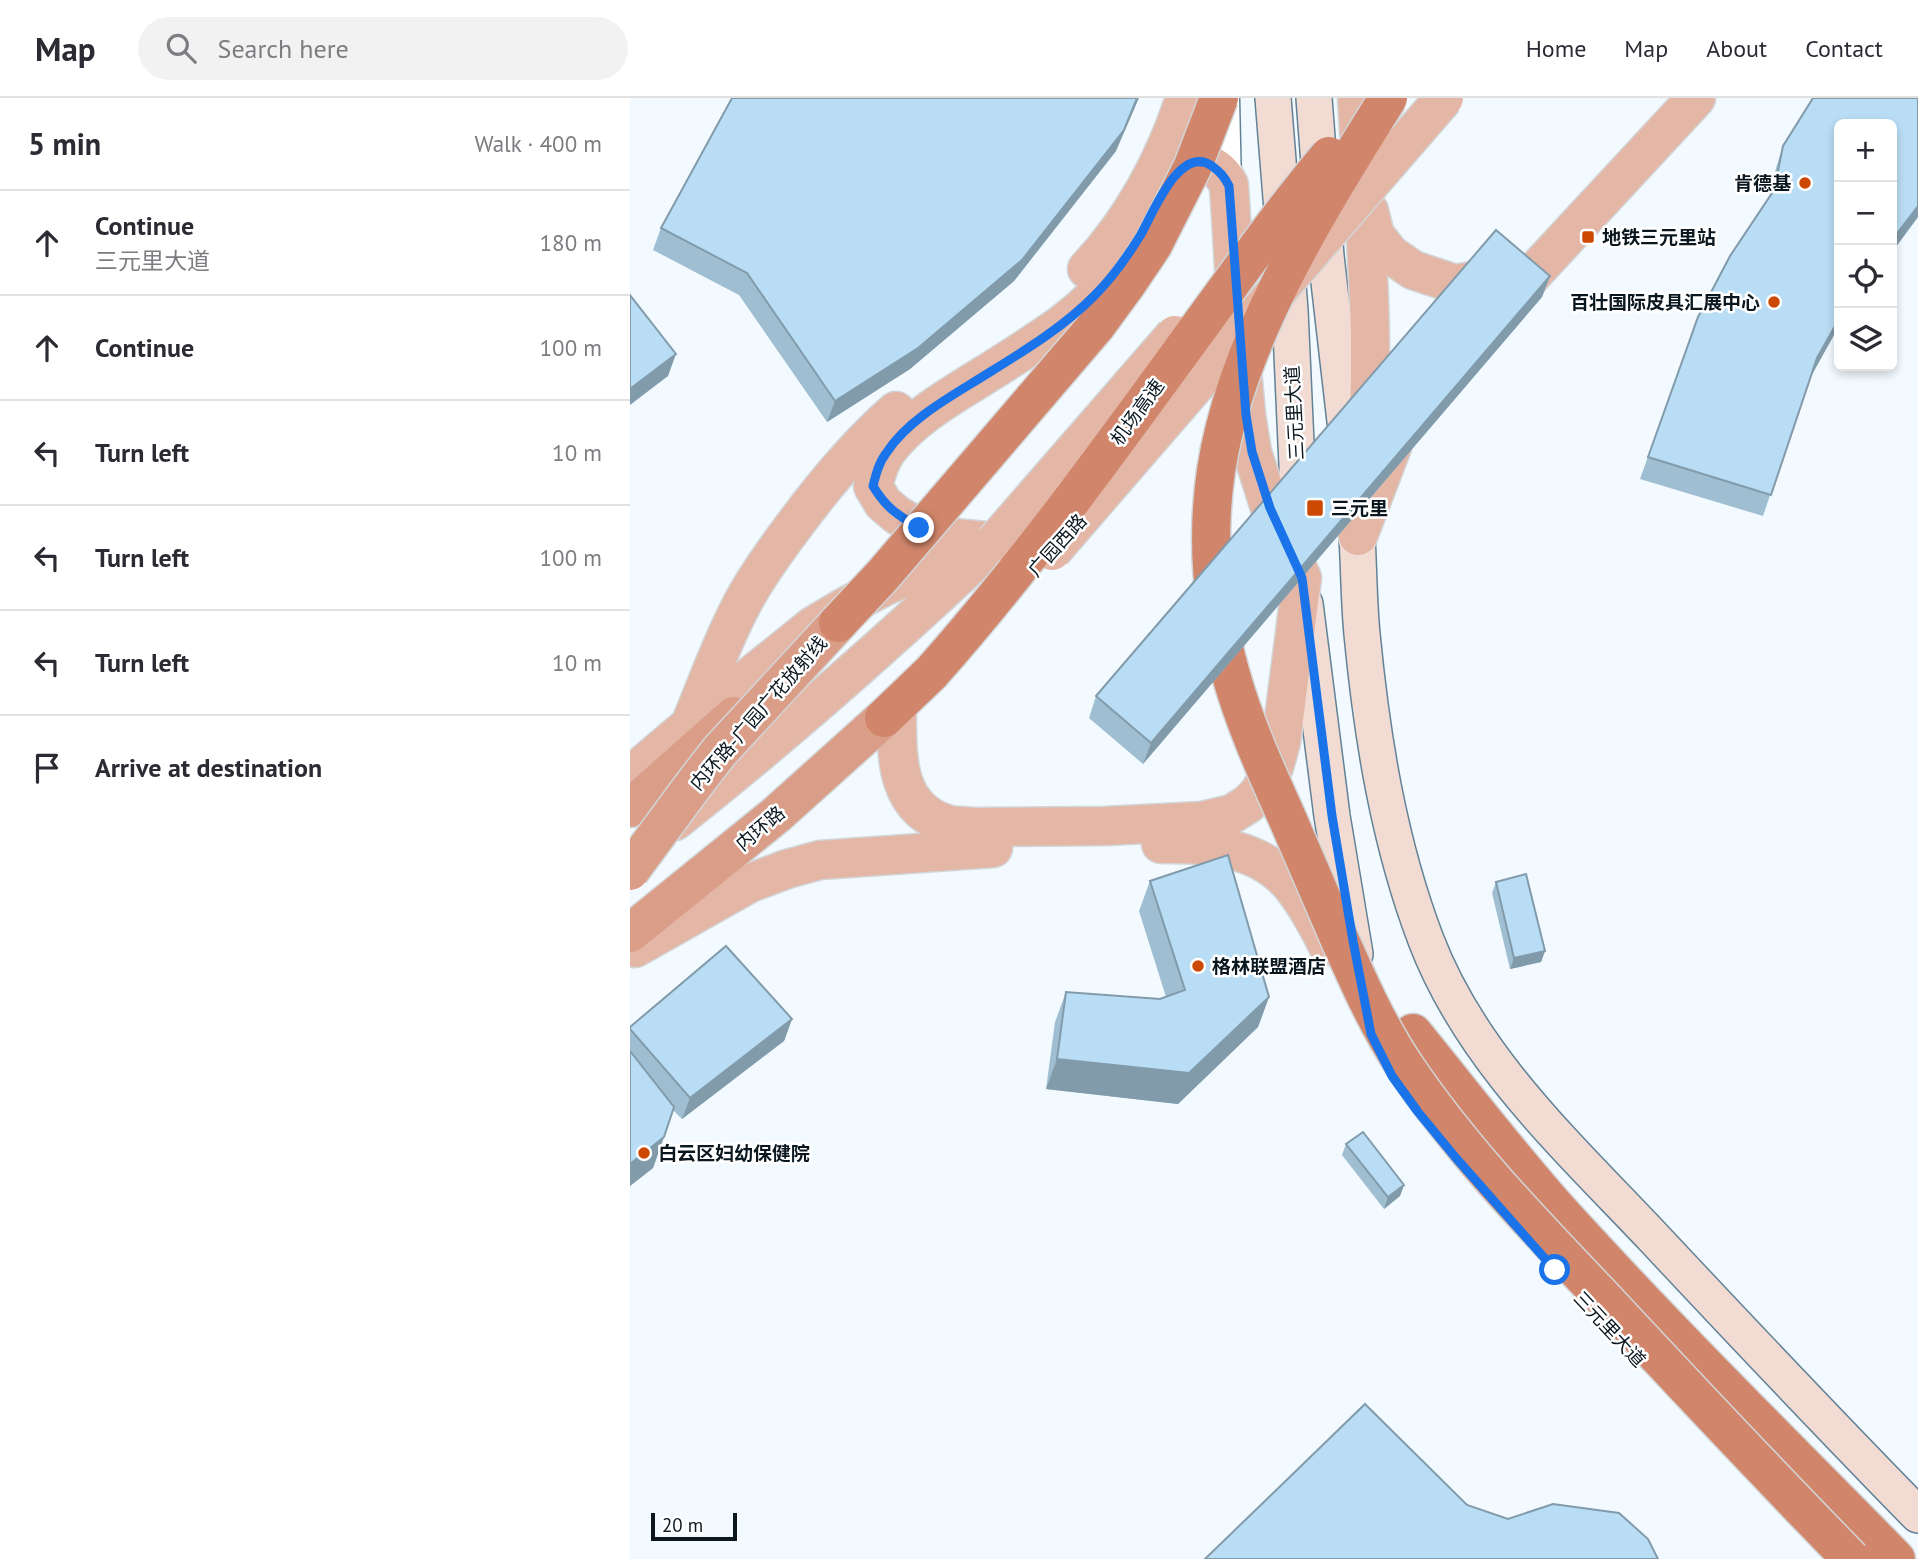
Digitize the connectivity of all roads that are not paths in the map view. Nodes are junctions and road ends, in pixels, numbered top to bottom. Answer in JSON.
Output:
{"nodes":[{"id":1,"x":1185,"y":98,"type":"edge"},
{"id":2,"x":1219,"y":98,"type":"edge"},
{"id":3,"x":1227,"y":98,"type":"edge"},
{"id":4,"x":1273,"y":98,"type":"edge"},
{"id":5,"x":1314,"y":98,"type":"edge"},
{"id":6,"x":1357,"y":98,"type":"edge"},
{"id":7,"x":1380,"y":98,"type":"edge"},
{"id":8,"x":1388,"y":98,"type":"edge"},
{"id":9,"x":1444,"y":98,"type":"edge"},
{"id":10,"x":1662,"y":98,"type":"edge"},
{"id":11,"x":1696,"y":98,"type":"edge"},
{"id":12,"x":1229,"y":186,"type":"junction"},
{"id":13,"x":1361,"y":186,"type":"junction"},
{"id":14,"x":1484,"y":327,"type":"edge"},
{"id":15,"x":1410,"y":418,"type":"edge"},
{"id":16,"x":1358,"y":536,"type":"junction"},
{"id":17,"x":995,"y":542,"type":"junction"},
{"id":18,"x":1302,"y":578,"type":"junction"},
{"id":19,"x":838,"y":623,"type":"junction"},
{"id":20,"x":891,"y":716,"type":"junction"},
{"id":21,"x":690,"y":725,"type":"junction"},
{"id":22,"x":630,"y":776,"type":"edge"},
{"id":23,"x":1280,"y":802,"type":"junction"},
{"id":24,"x":630,"y":808,"type":"edge"},
{"id":25,"x":630,"y":856,"type":"edge"},
{"id":26,"x":630,"y":871,"type":"edge"},
{"id":27,"x":632,"y":944,"type":"edge"},
{"id":28,"x":1371,"y":1034,"type":"junction"},
{"id":29,"x":1918,"y":1515,"type":"edge"},
{"id":30,"x":1826,"y":1559,"type":"edge"},
{"id":31,"x":1851,"y":1559,"type":"edge"},
{"id":32,"x":1896,"y":1559,"type":"edge"}],
"edges":[{"from":1,"to":21,"type":"main road"},
{"from":2,"to":19,"type":"highway","bridge":true},
{"from":3,"to":12,"type":"street"},
{"from":4,"to":18,"type":"main road","name":"三元里大道"},
{"from":5,"to":16,"type":"main road"},
{"from":6,"to":13,"type":"main road"},
{"from":7,"to":17,"type":"main road","bridge":true},
{"from":7,"to":20,"type":"highway","name":"机场高速","bridge":true},
{"from":8,"to":23,"type":"highway","bridge":true},
{"from":9,"to":20,"type":"main road","name":"广园西路","bridge":true},
{"from":10,"to":13,"type":"main road"},
{"from":11,"to":14,"type":"main road"},
{"from":12,"to":17,"type":"main road"},
{"from":12,"to":18,"type":"main road"},
{"from":13,"to":16,"type":"main road"},
{"from":15,"to":16,"type":"main road"},
{"from":16,"to":29,"type":"main road"},
{"from":17,"to":21,"type":"main road"},
{"from":17,"to":25,"type":"main road"},
{"from":18,"to":20,"type":"main road"},
{"from":18,"to":28,"type":"main road","name":"三元里大道"},
{"from":19,"to":24,"type":"highway","bridge":true},
{"from":19,"to":26,"type":"highway","name":"内环路-广园广花放射线","bridge":true},
{"from":20,"to":27,"type":"highway","name":"内环路"},
{"from":21,"to":22,"type":"main road"},
{"from":23,"to":31,"type":"highway","bridge":true},
{"from":23,"to":32,"type":"highway","bridge":true},
{"from":27,"to":28,"type":"main road"},
{"from":28,"to":30,"type":"main road","name":"三元里大道"}]}
